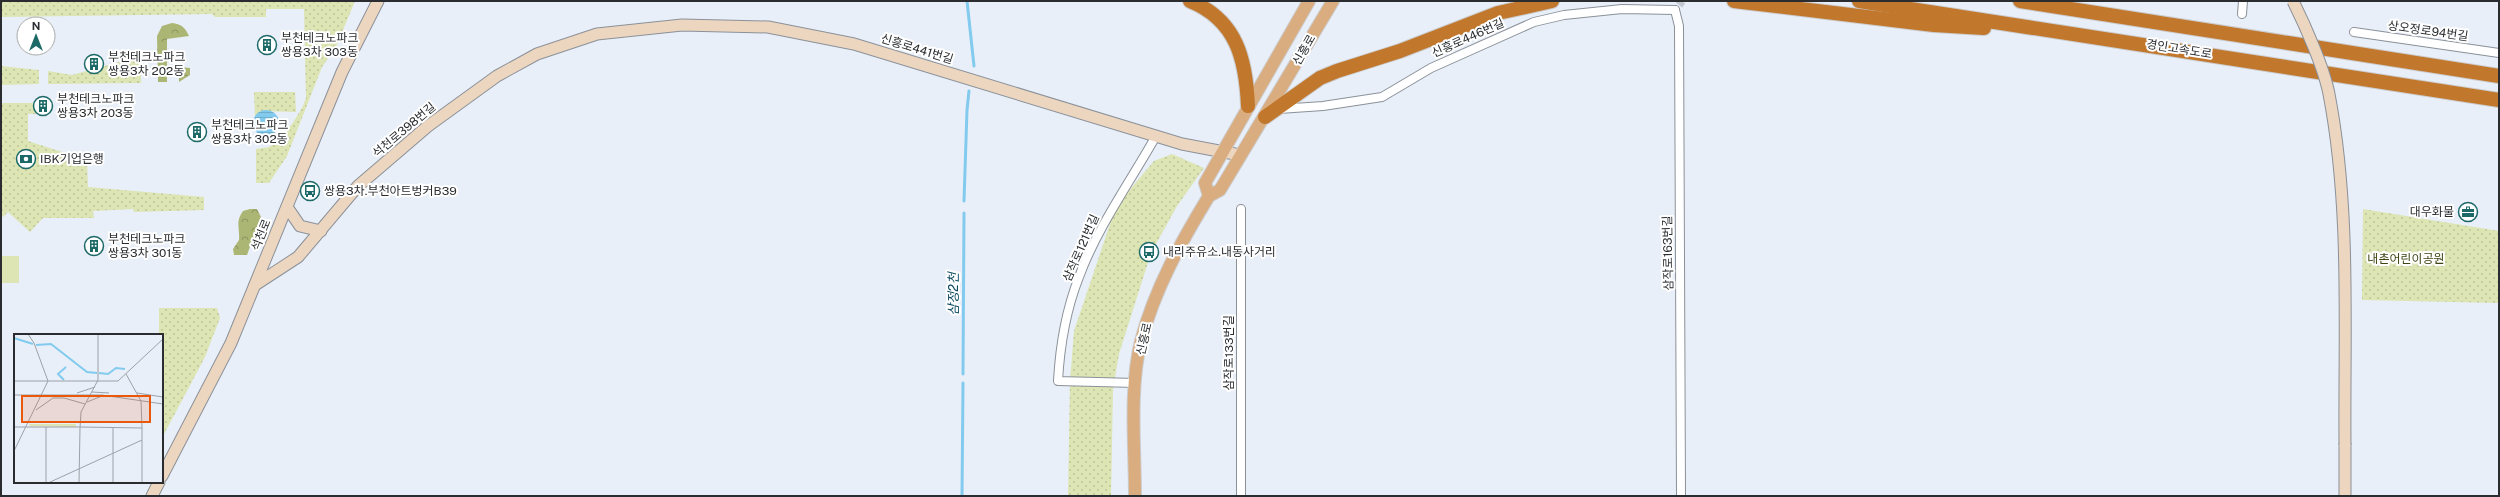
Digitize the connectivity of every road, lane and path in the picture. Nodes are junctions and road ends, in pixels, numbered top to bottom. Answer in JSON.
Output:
{"nodes":[{"id":1,"x":378,"y":1,"type":"edge"},
{"id":2,"x":1190,"y":1,"type":"edge"},
{"id":3,"x":1309,"y":1,"type":"edge"},
{"id":4,"x":1333,"y":1,"type":"edge"},
{"id":5,"x":1552,"y":1,"type":"edge"},
{"id":6,"x":1734,"y":1,"type":"edge"},
{"id":7,"x":1859,"y":1,"type":"edge"},
{"id":8,"x":2020,"y":1,"type":"edge"},
{"id":9,"x":2038,"y":1,"type":"edge"},
{"id":10,"x":2243,"y":1,"type":"edge"},
{"id":11,"x":2293,"y":1,"type":"edge"},
{"id":12,"x":1677,"y":7,"type":"joint"},
{"id":13,"x":2067,"y":7,"type":"junction"},
{"id":14,"x":2242,"y":14,"type":"dead end"},
{"id":15,"x":2068,"y":32,"type":"junction"},
{"id":16,"x":2354,"y":32,"type":"dead end"},
{"id":17,"x":597,"y":34,"type":"joint"},
{"id":18,"x":2499,"y":53,"type":"edge"},
{"id":19,"x":2499,"y":76,"type":"edge"},
{"id":20,"x":2499,"y":100,"type":"edge"},
{"id":21,"x":1248,"y":106,"type":"junction"},
{"id":22,"x":1277,"y":109,"type":"junction"},
{"id":23,"x":1265,"y":117,"type":"junction"},
{"id":24,"x":1156,"y":136,"type":"junction"},
{"id":25,"x":1222,"y":152,"type":"junction"},
{"id":26,"x":1240,"y":155,"type":"junction"},
{"id":27,"x":1209,"y":196,"type":"junction"},
{"id":28,"x":286,"y":207,"type":"junction"},
{"id":29,"x":1241,"y":209,"type":"dead end"},
{"id":30,"x":321,"y":230,"type":"junction"},
{"id":31,"x":255,"y":285,"type":"junction"},
{"id":32,"x":1136,"y":383,"type":"junction"},
{"id":33,"x":163,"y":474,"type":"edge"},
{"id":34,"x":158,"y":483,"type":"edge"},
{"id":35,"x":152,"y":496,"type":"edge"},
{"id":36,"x":1135,"y":496,"type":"edge"},
{"id":37,"x":1241,"y":496,"type":"edge"},
{"id":38,"x":1681,"y":496,"type":"edge"},
{"id":39,"x":2345,"y":496,"type":"edge"}],
"edges":[{"from":1,"to":28,"type":"street","name":"석천로"},
{"from":2,"to":21,"type":"highway"},
{"from":3,"to":21,"type":"main road","name":"신흥로"},
{"from":4,"to":23,"type":"main road","name":"신흥로"},
{"from":5,"to":22,"type":"highway"},
{"from":6,"to":15,"type":"highway"},
{"from":7,"to":15,"type":"highway","name":"경인고속도로"},
{"from":8,"to":13,"type":"highway","name":"경인고속도로"},
{"from":9,"to":13,"type":"highway"},
{"from":10,"to":14,"type":"street"},
{"from":11,"to":39,"type":"street","bridge":true},
{"from":12,"to":22,"type":"street","name":"신흥로446번길"},
{"from":12,"to":38,"type":"street","name":"삼작로163번길"},
{"from":13,"to":19,"type":"highway","name":"경인고속도로"},
{"from":15,"to":20,"type":"highway","name":"경인고속도로"},
{"from":16,"to":18,"type":"street","name":"상오정로94번길"},
{"from":17,"to":24,"type":"street","name":"신흥로441번길"},
{"from":17,"to":30,"type":"street","name":"석천로398번길"},
{"from":21,"to":25,"type":"main road","name":"신흥로"},
{"from":22,"to":23,"type":"highway"},
{"from":23,"to":26,"type":"main road","name":"신흥로"},
{"from":24,"to":25,"type":"street","name":"신흥로441번길"},
{"from":24,"to":32,"type":"street","name":"삼작로121번길"},
{"from":25,"to":26,"type":"street","name":"신흥로441번길"},
{"from":25,"to":27,"type":"main road","name":"신흥로"},
{"from":26,"to":27,"type":"main road","name":"신흥로"},
{"from":27,"to":32,"type":"main road","name":"신흥로"},
{"from":28,"to":30,"type":"street"},
{"from":28,"to":31,"type":"street","name":"석천로"},
{"from":29,"to":37,"type":"street","name":"삼작로133번길"},
{"from":30,"to":31,"type":"street","name":"석천로398번길"},
{"from":31,"to":33,"type":"street","name":"석천로"},
{"from":32,"to":36,"type":"main road","name":"신흥로"},
{"from":34,"to":35,"type":"street"}]}
